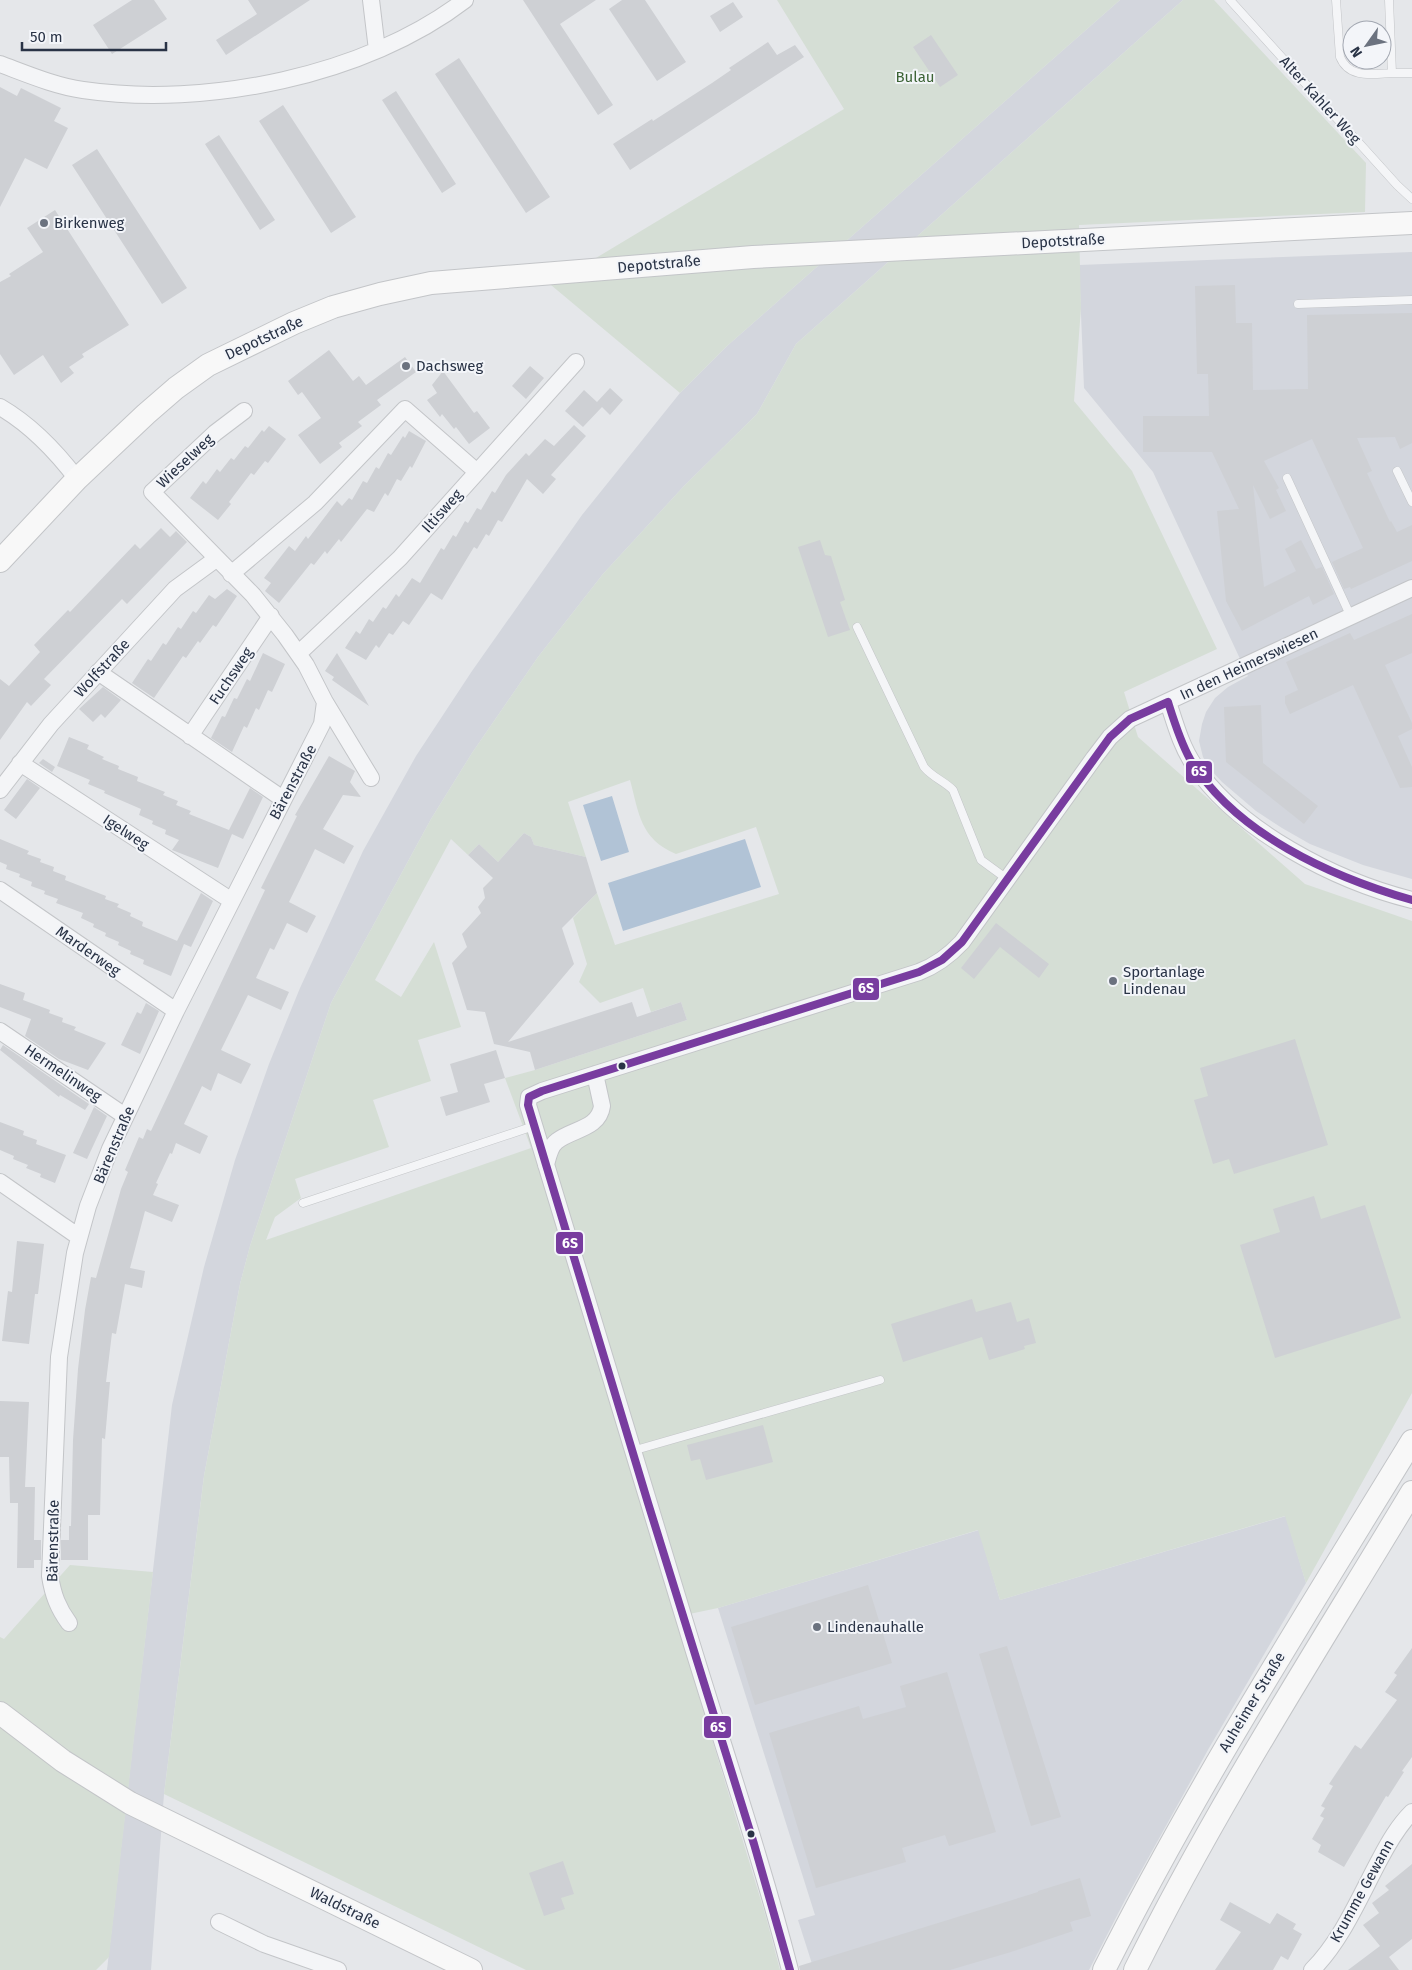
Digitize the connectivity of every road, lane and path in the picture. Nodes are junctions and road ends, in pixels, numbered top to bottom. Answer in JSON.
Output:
{"nodes":[{"id":1,"x":371,"y":0,"type":"edge"},
{"id":2,"x":465,"y":0,"type":"edge"},
{"id":3,"x":1230,"y":0,"type":"edge"},
{"id":4,"x":1336,"y":0,"type":"edge"},
{"id":5,"x":1389,"y":0,"type":"edge"},
{"id":6,"x":377,"y":50,"type":"junction"},
{"id":7,"x":0,"y":64,"type":"edge"},
{"id":8,"x":1392,"y":73,"type":"junction"},
{"id":9,"x":1412,"y":73,"type":"edge"},
{"id":10,"x":1412,"y":199,"type":"edge"},
{"id":11,"x":1412,"y":223,"type":"edge"},
{"id":12,"x":1412,"y":300,"type":"edge"},
{"id":13,"x":1298,"y":304,"type":"dead end"},
{"id":14,"x":576,"y":362,"type":"dead end"},
{"id":15,"x":0,"y":407,"type":"edge"},
{"id":16,"x":244,"y":411,"type":"dead end"},
{"id":17,"x":1397,"y":471,"type":"dead end"},
{"id":18,"x":477,"y":472,"type":"junction"},
{"id":19,"x":77,"y":478,"type":"junction"},
{"id":20,"x":1287,"y":478,"type":"dead end"},
{"id":21,"x":1412,"y":502,"type":"edge"},
{"id":22,"x":216,"y":559,"type":"junction"},
{"id":23,"x":0,"y":561,"type":"edge"},
{"id":24,"x":232,"y":574,"type":"junction"},
{"id":25,"x":1412,"y":588,"type":"edge"},
{"id":26,"x":271,"y":616,"type":"junction"},
{"id":27,"x":1351,"y":617,"type":"junction"},
{"id":28,"x":857,"y":627,"type":"dead end"},
{"id":29,"x":299,"y":654,"type":"junction"},
{"id":30,"x":98,"y":672,"type":"junction"},
{"id":31,"x":325,"y":702,"type":"junction"},
{"id":32,"x":1168,"y":702,"type":"junction"},
{"id":33,"x":190,"y":736,"type":"junction"},
{"id":34,"x":20,"y":763,"type":"junction"},
{"id":35,"x":371,"y":778,"type":"dead end"},
{"id":36,"x":0,"y":790,"type":"edge"},
{"id":37,"x":282,"y":800,"type":"junction"},
{"id":38,"x":1007,"y":878,"type":"junction"},
{"id":39,"x":0,"y":890,"type":"edge"},
{"id":40,"x":1412,"y":900,"type":"edge"},
{"id":41,"x":232,"y":901,"type":"junction"},
{"id":42,"x":176,"y":1011,"type":"junction"},
{"id":43,"x":0,"y":1031,"type":"edge"},
{"id":44,"x":595,"y":1074,"type":"junction"},
{"id":45,"x":125,"y":1116,"type":"junction"},
{"id":46,"x":534,"y":1126,"type":"junction"},
{"id":47,"x":546,"y":1165,"type":"junction"},
{"id":48,"x":0,"y":1182,"type":"edge"},
{"id":49,"x":303,"y":1203,"type":"dead end"},
{"id":50,"x":79,"y":1237,"type":"junction"},
{"id":51,"x":880,"y":1380,"type":"dead end"},
{"id":52,"x":1412,"y":1441,"type":"edge"},
{"id":53,"x":632,"y":1451,"type":"junction"},
{"id":54,"x":1412,"y":1492,"type":"edge"},
{"id":55,"x":69,"y":1623,"type":"dead end"},
{"id":56,"x":0,"y":1713,"type":"edge"},
{"id":57,"x":1412,"y":1812,"type":"edge"},
{"id":58,"x":219,"y":1922,"type":"dead end"},
{"id":59,"x":1322,"y":1966,"type":"edge"},
{"id":60,"x":338,"y":1970,"type":"edge"},
{"id":61,"x":471,"y":1970,"type":"edge"},
{"id":62,"x":790,"y":1970,"type":"edge"},
{"id":63,"x":1104,"y":1970,"type":"edge"},
{"id":64,"x":1135,"y":1970,"type":"edge"}],
"edges":[{"from":1,"to":6,"type":"street"},
{"from":2,"to":6,"type":"street"},
{"from":3,"to":10,"type":"lane","name":"Alter Kahler Weg"},
{"from":4,"to":8,"type":"lane"},
{"from":5,"to":8,"type":"lane"},
{"from":6,"to":7,"type":"street"},
{"from":8,"to":9,"type":"lane"},
{"from":11,"to":19,"type":"main road","name":"Depotstraße"},
{"from":12,"to":13,"type":"lane"},
{"from":14,"to":18,"type":"street","name":"Iltisweg"},
{"from":15,"to":19,"type":"street"},
{"from":16,"to":22,"type":"street","name":"Wieselweg"},
{"from":17,"to":21,"type":"lane"},
{"from":18,"to":24,"type":"street"},
{"from":18,"to":29,"type":"street","name":"Iltisweg"},
{"from":19,"to":23,"type":"main road","name":"Depotstraße"},
{"from":20,"to":27,"type":"lane"},
{"from":22,"to":24,"type":"street"},
{"from":22,"to":30,"type":"street","name":"Wolfstraße"},
{"from":24,"to":26,"type":"street"},
{"from":25,"to":27,"type":"street","name":"In den Heimerswiesen"},
{"from":26,"to":29,"type":"street"},
{"from":26,"to":33,"type":"street","name":"Fuchsweg"},
{"from":27,"to":32,"type":"street","name":"In den Heimerswiesen"},
{"from":28,"to":38,"type":"lane"},
{"from":29,"to":31,"type":"street"},
{"from":30,"to":33,"type":"street"},
{"from":30,"to":34,"type":"street","name":"Wolfstraße"},
{"from":31,"to":35,"type":"street"},
{"from":31,"to":37,"type":"street","name":"Bärenstraße"},
{"from":32,"to":38,"type":"street"},
{"from":32,"to":40,"type":"street","name":"In den Heimerswiesen"},
{"from":33,"to":37,"type":"street"},
{"from":34,"to":36,"type":"street","name":"Wolfstraße"},
{"from":34,"to":41,"type":"street","name":"Igelweg"},
{"from":37,"to":41,"type":"street","name":"Bärenstraße"},
{"from":38,"to":44,"type":"street"},
{"from":39,"to":42,"type":"street","name":"Marderweg"},
{"from":41,"to":42,"type":"street","name":"Bärenstraße"},
{"from":42,"to":45,"type":"street","name":"Bärenstraße"},
{"from":43,"to":45,"type":"street","name":"Hermelinweg"},
{"from":44,"to":46,"type":"street"},
{"from":44,"to":47,"type":"street"},
{"from":45,"to":50,"type":"street","name":"Bärenstraße"},
{"from":46,"to":47,"type":"street"},
{"from":46,"to":49,"type":"lane"},
{"from":47,"to":53,"type":"street"},
{"from":48,"to":50,"type":"street"},
{"from":50,"to":55,"type":"street","name":"Bärenstraße"},
{"from":51,"to":53,"type":"lane"},
{"from":52,"to":63,"type":"main road","name":"Auheimer Straße"},
{"from":53,"to":62,"type":"street"},
{"from":54,"to":64,"type":"main road","name":"Auheimer Straße"},
{"from":56,"to":61,"type":"main road","name":"Waldstraße"},
{"from":57,"to":59,"type":"street","name":"Krumme Gewann"},
{"from":58,"to":60,"type":"street"}]}
